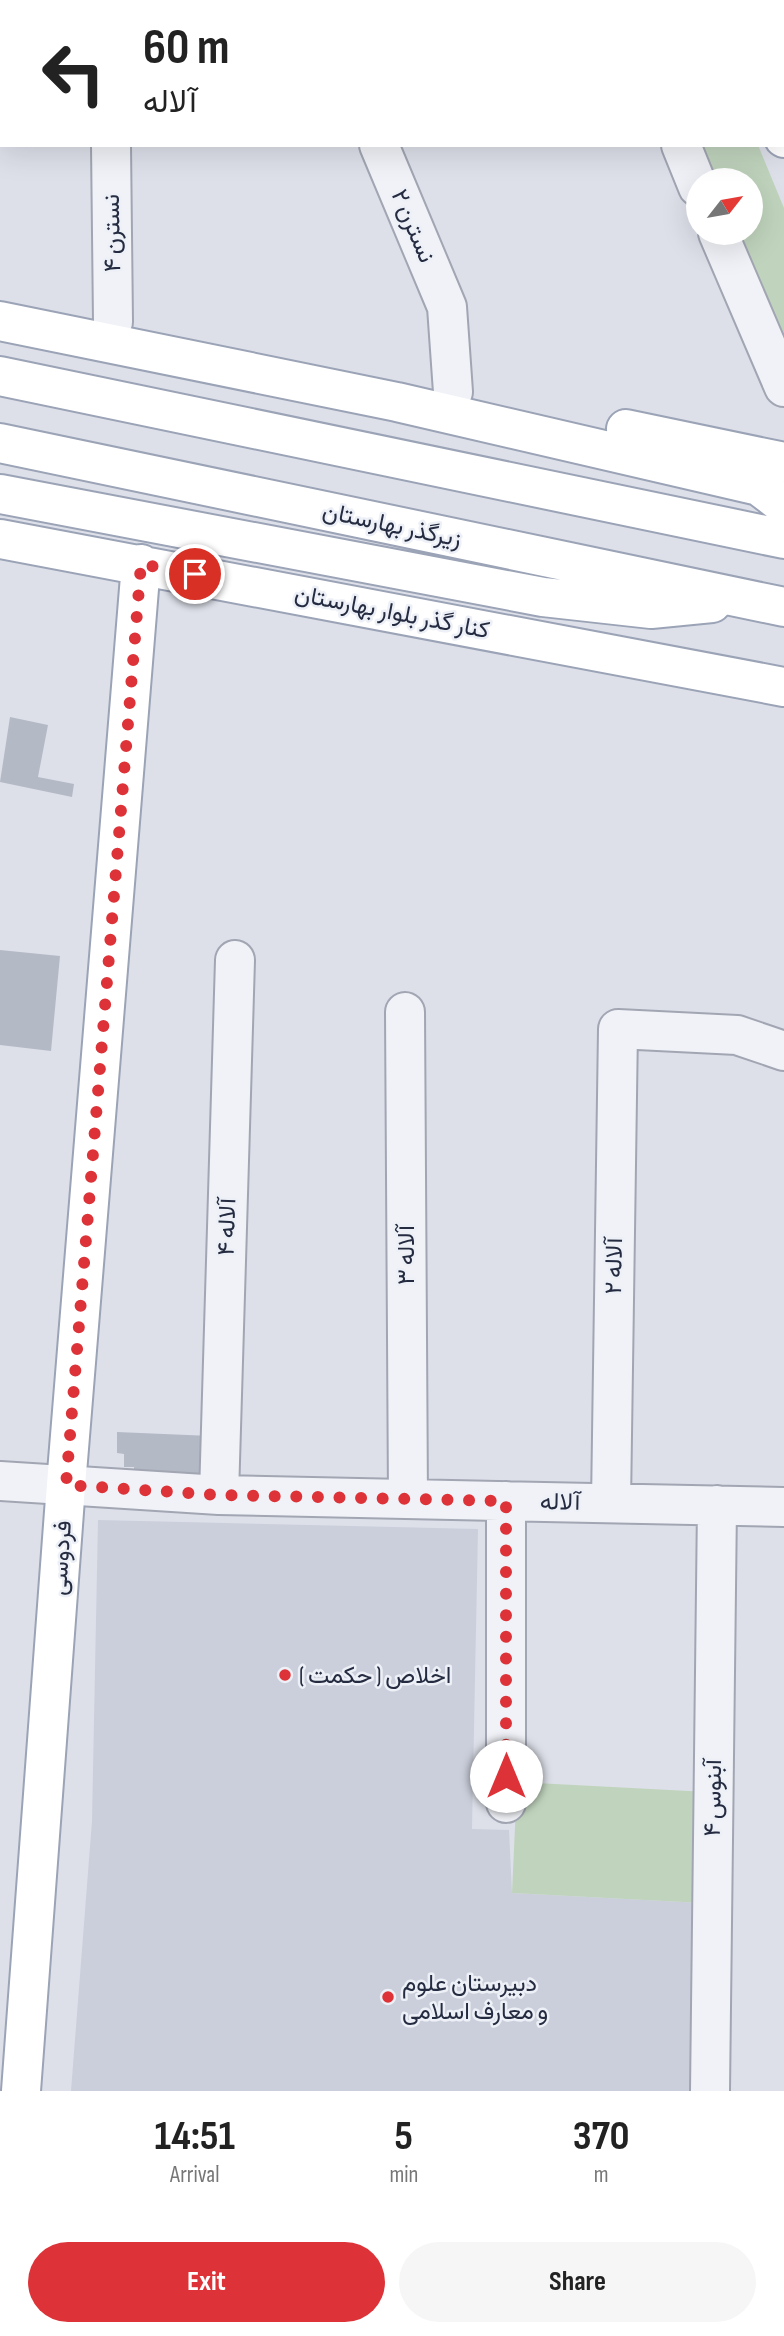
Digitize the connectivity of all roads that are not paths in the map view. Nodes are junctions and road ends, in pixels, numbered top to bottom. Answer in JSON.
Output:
{"nodes":[{"id":1,"x":111,"y":147,"type":"edge"},
{"id":2,"x":380,"y":147,"type":"edge"},
{"id":3,"x":682,"y":147,"type":"edge"},
{"id":4,"x":690,"y":168,"type":"edge"},
{"id":5,"x":723,"y":245,"type":"edge"},
{"id":6,"x":0,"y":298,"type":"edge"},
{"id":7,"x":0,"y":321,"type":"edge"},
{"id":8,"x":113,"y":322,"type":"junction"},
{"id":9,"x":0,"y":376,"type":"edge"},
{"id":10,"x":784,"y":387,"type":"edge"},
{"id":11,"x":453,"y":392,"type":"junction"},
{"id":12,"x":784,"y":434,"type":"edge"},
{"id":13,"x":0,"y":443,"type":"edge"},
{"id":14,"x":726,"y":450,"type":"junction"},
{"id":15,"x":784,"y":461,"type":"edge"},
{"id":16,"x":0,"y":495,"type":"edge"},
{"id":17,"x":784,"y":505,"type":"edge"},
{"id":18,"x":0,"y":539,"type":"edge"},
{"id":19,"x":784,"y":539,"type":"edge"},
{"id":20,"x":141,"y":564,"type":"junction"},
{"id":21,"x":746,"y":599,"type":"junction"},
{"id":22,"x":784,"y":607,"type":"edge"},
{"id":23,"x":784,"y":687,"type":"edge"},
{"id":24,"x":235,"y":960,"type":"dead end"},
{"id":25,"x":405,"y":1012,"type":"dead end"},
{"id":26,"x":784,"y":1051,"type":"edge"},
{"id":27,"x":0,"y":1480,"type":"edge"},
{"id":28,"x":66,"y":1485,"type":"junction"},
{"id":29,"x":219,"y":1495,"type":"junction"},
{"id":30,"x":408,"y":1499,"type":"junction"},
{"id":31,"x":506,"y":1501,"type":"junction"},
{"id":32,"x":611,"y":1503,"type":"junction"},
{"id":33,"x":716,"y":1506,"type":"junction"},
{"id":34,"x":784,"y":1507,"type":"edge"},
{"id":35,"x":506,"y":1803,"type":"dead end"},
{"id":36,"x":22,"y":2091,"type":"edge"},
{"id":37,"x":710,"y":2091,"type":"edge"}],
"edges":[{"from":1,"to":8,"type":"street","name":"نسترن ۴"},
{"from":2,"to":11,"type":"street","name":"نسترن ۲"},
{"from":3,"to":4,"type":"street"},
{"from":5,"to":10,"type":"street"},
{"from":6,"to":8,"type":"main road"},
{"from":7,"to":17,"type":"main road"},
{"from":8,"to":11,"type":"main road"},
{"from":9,"to":19,"type":"main road"},
{"from":11,"to":14,"type":"main road"},
{"from":12,"to":14,"type":"main road"},
{"from":13,"to":21,"type":"main road","name":"زیرگذر بهارستان"},
{"from":14,"to":15,"type":"main road"},
{"from":16,"to":21,"type":"main road"},
{"from":18,"to":20,"type":"main road","name":"کنار گذر بلوار بهارستان"},
{"from":20,"to":23,"type":"main road","name":"کنار گذر بلوار بهارستان"},
{"from":20,"to":28,"type":"main road","name":"فردوسی"},
{"from":21,"to":22,"type":"main road","name":"زیرگذر بهارستان"},
{"from":24,"to":29,"type":"street","name":"آلاله ۴"},
{"from":25,"to":30,"type":"street","name":"آلاله ۳"},
{"from":26,"to":32,"type":"street","name":"آلاله ۲"},
{"from":27,"to":28,"type":"street","name":"آلاله"},
{"from":28,"to":29,"type":"street","name":"آلاله"},
{"from":28,"to":36,"type":"main road","name":"فردوسی"},
{"from":29,"to":30,"type":"street","name":"آلاله"},
{"from":30,"to":31,"type":"street","name":"آلاله"},
{"from":31,"to":32,"type":"street","name":"آلاله"},
{"from":31,"to":35,"type":"street"},
{"from":32,"to":33,"type":"street","name":"آلاله"},
{"from":33,"to":34,"type":"street","name":"آلاله"},
{"from":33,"to":37,"type":"street","name":"آبنوس ۴"}]}
